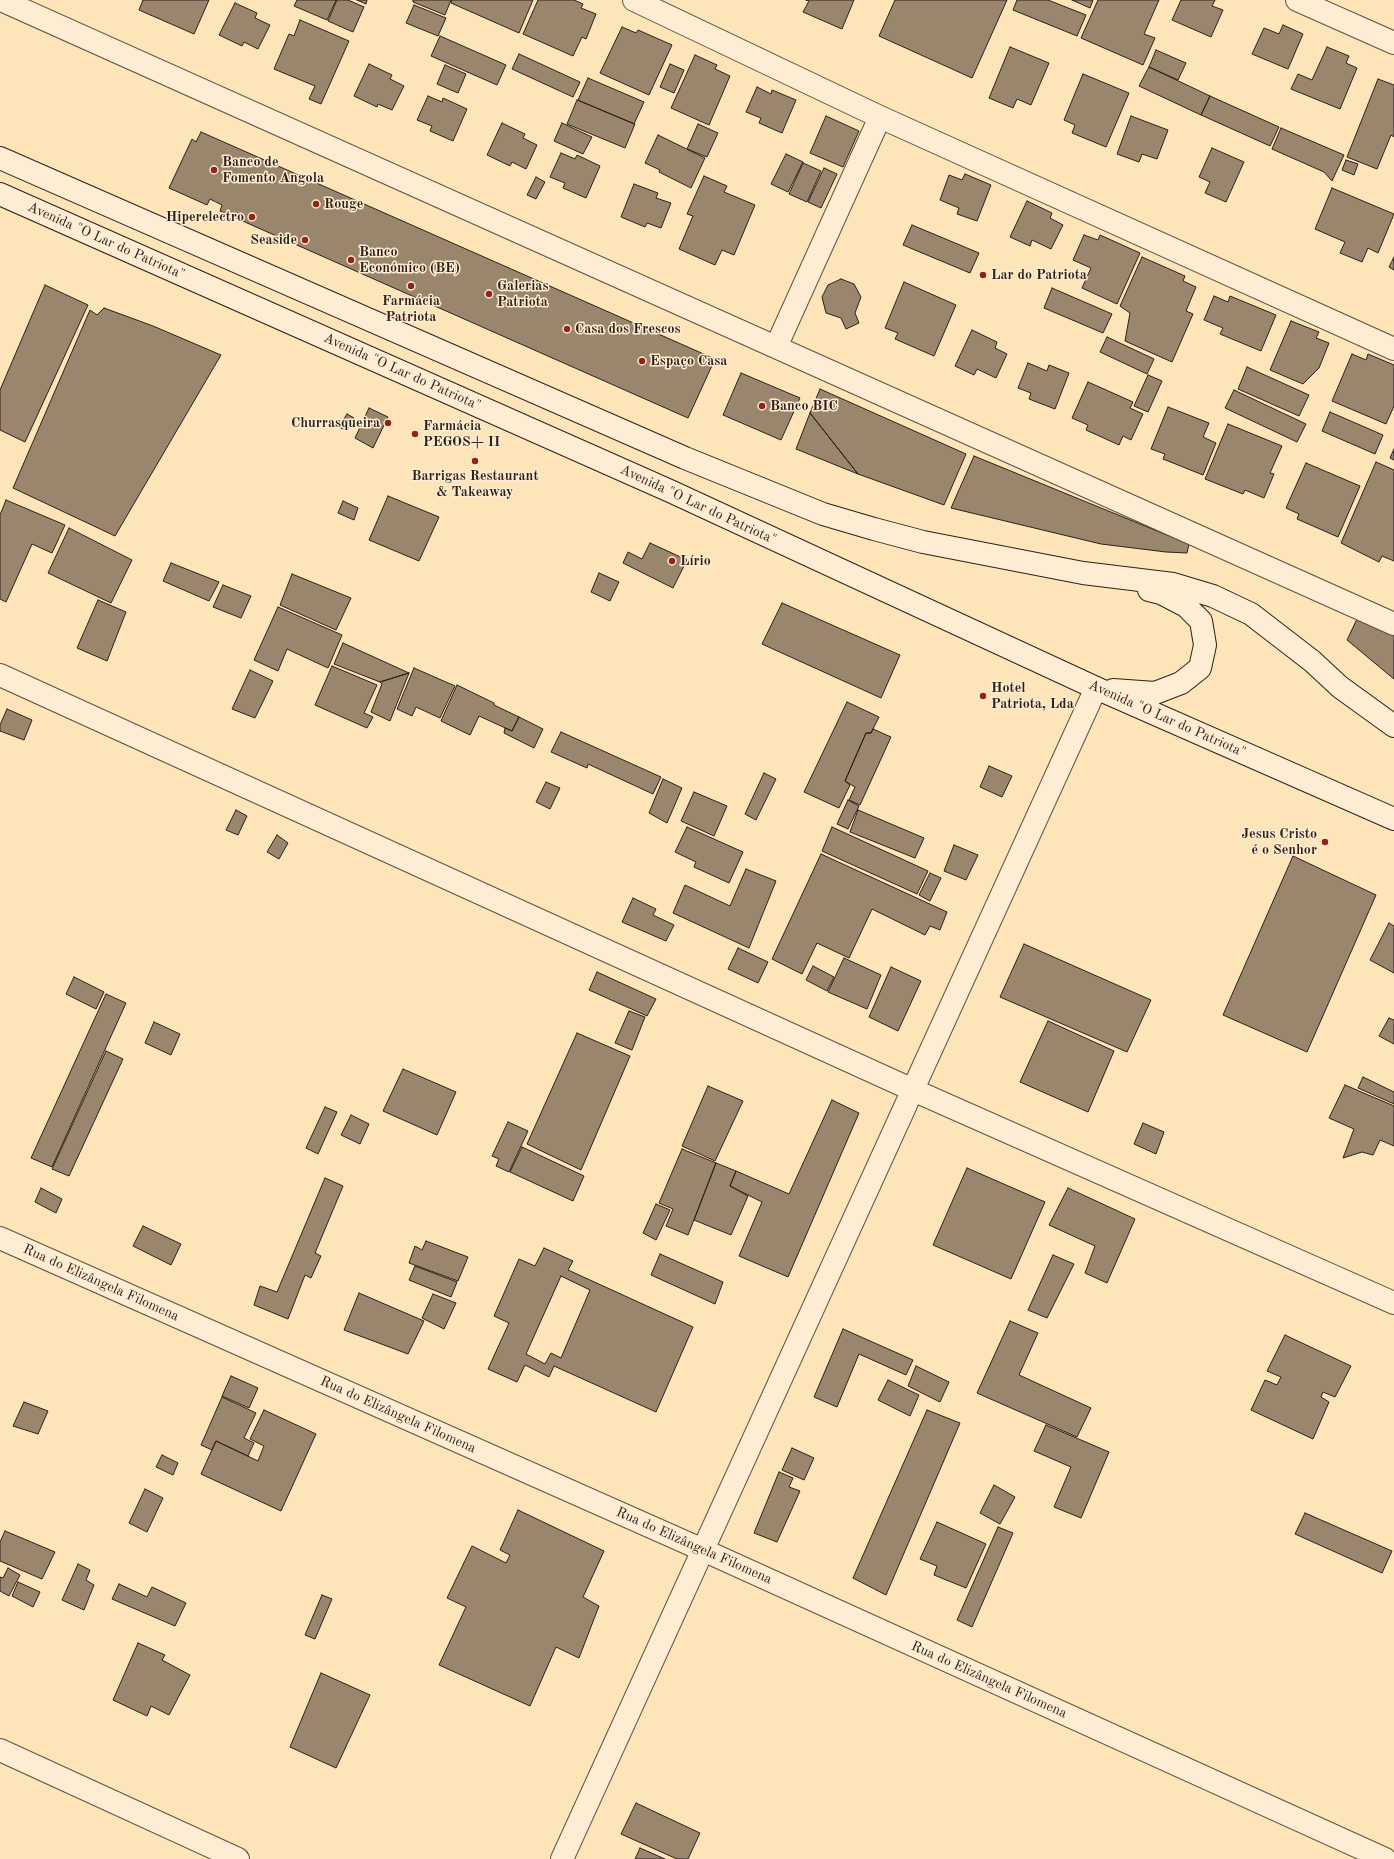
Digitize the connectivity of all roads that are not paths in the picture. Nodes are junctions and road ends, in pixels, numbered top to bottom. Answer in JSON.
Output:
{"nodes":[{"id":1,"x":1,"y":0,"type":"edge"},
{"id":2,"x":634,"y":0,"type":"edge"},
{"id":3,"x":1297,"y":0,"type":"edge"},
{"id":4,"x":1394,"y":44,"type":"edge"},
{"id":5,"x":880,"y":118,"type":"junction"},
{"id":6,"x":0,"y":158,"type":"edge"},
{"id":7,"x":0,"y":194,"type":"edge"},
{"id":8,"x":776,"y":347,"type":"junction"},
{"id":9,"x":1394,"y":349,"type":"edge"},
{"id":10,"x":1083,"y":574,"type":"junction"},
{"id":11,"x":1394,"y":624,"type":"edge"},
{"id":12,"x":0,"y":675,"type":"edge"},
{"id":13,"x":1096,"y":688,"type":"junction"},
{"id":14,"x":1394,"y":726,"type":"edge"},
{"id":15,"x":1394,"y":819,"type":"edge"},
{"id":16,"x":913,"y":1090,"type":"junction"},
{"id":17,"x":0,"y":1238,"type":"edge"},
{"id":18,"x":1394,"y":1303,"type":"edge"},
{"id":19,"x":703,"y":1550,"type":"junction"},
{"id":20,"x":0,"y":1750,"type":"edge"},
{"id":21,"x":238,"y":1859,"type":"edge"},
{"id":22,"x":562,"y":1859,"type":"edge"},
{"id":23,"x":1385,"y":1859,"type":"edge"}],
"edges":[{"from":1,"to":8,"type":"street"},
{"from":2,"to":5,"type":"street"},
{"from":3,"to":4,"type":"street"},
{"from":5,"to":8,"type":"street"},
{"from":5,"to":9,"type":"street"},
{"from":6,"to":10,"type":"street"},
{"from":7,"to":13,"type":"street","name":"Avenida \"O Lar do Patriota\""},
{"from":8,"to":11,"type":"street"},
{"from":10,"to":13,"type":"street"},
{"from":10,"to":14,"type":"street"},
{"from":12,"to":16,"type":"street"},
{"from":13,"to":15,"type":"street","name":"Avenida \"O Lar do Patriota\""},
{"from":13,"to":16,"type":"street"},
{"from":16,"to":18,"type":"street"},
{"from":16,"to":19,"type":"street"},
{"from":17,"to":19,"type":"street","name":"Rua do Elizângela Filomena"},
{"from":19,"to":22,"type":"street"},
{"from":19,"to":23,"type":"street","name":"Rua do Elizângela Filomena"},
{"from":20,"to":21,"type":"street"}]}
